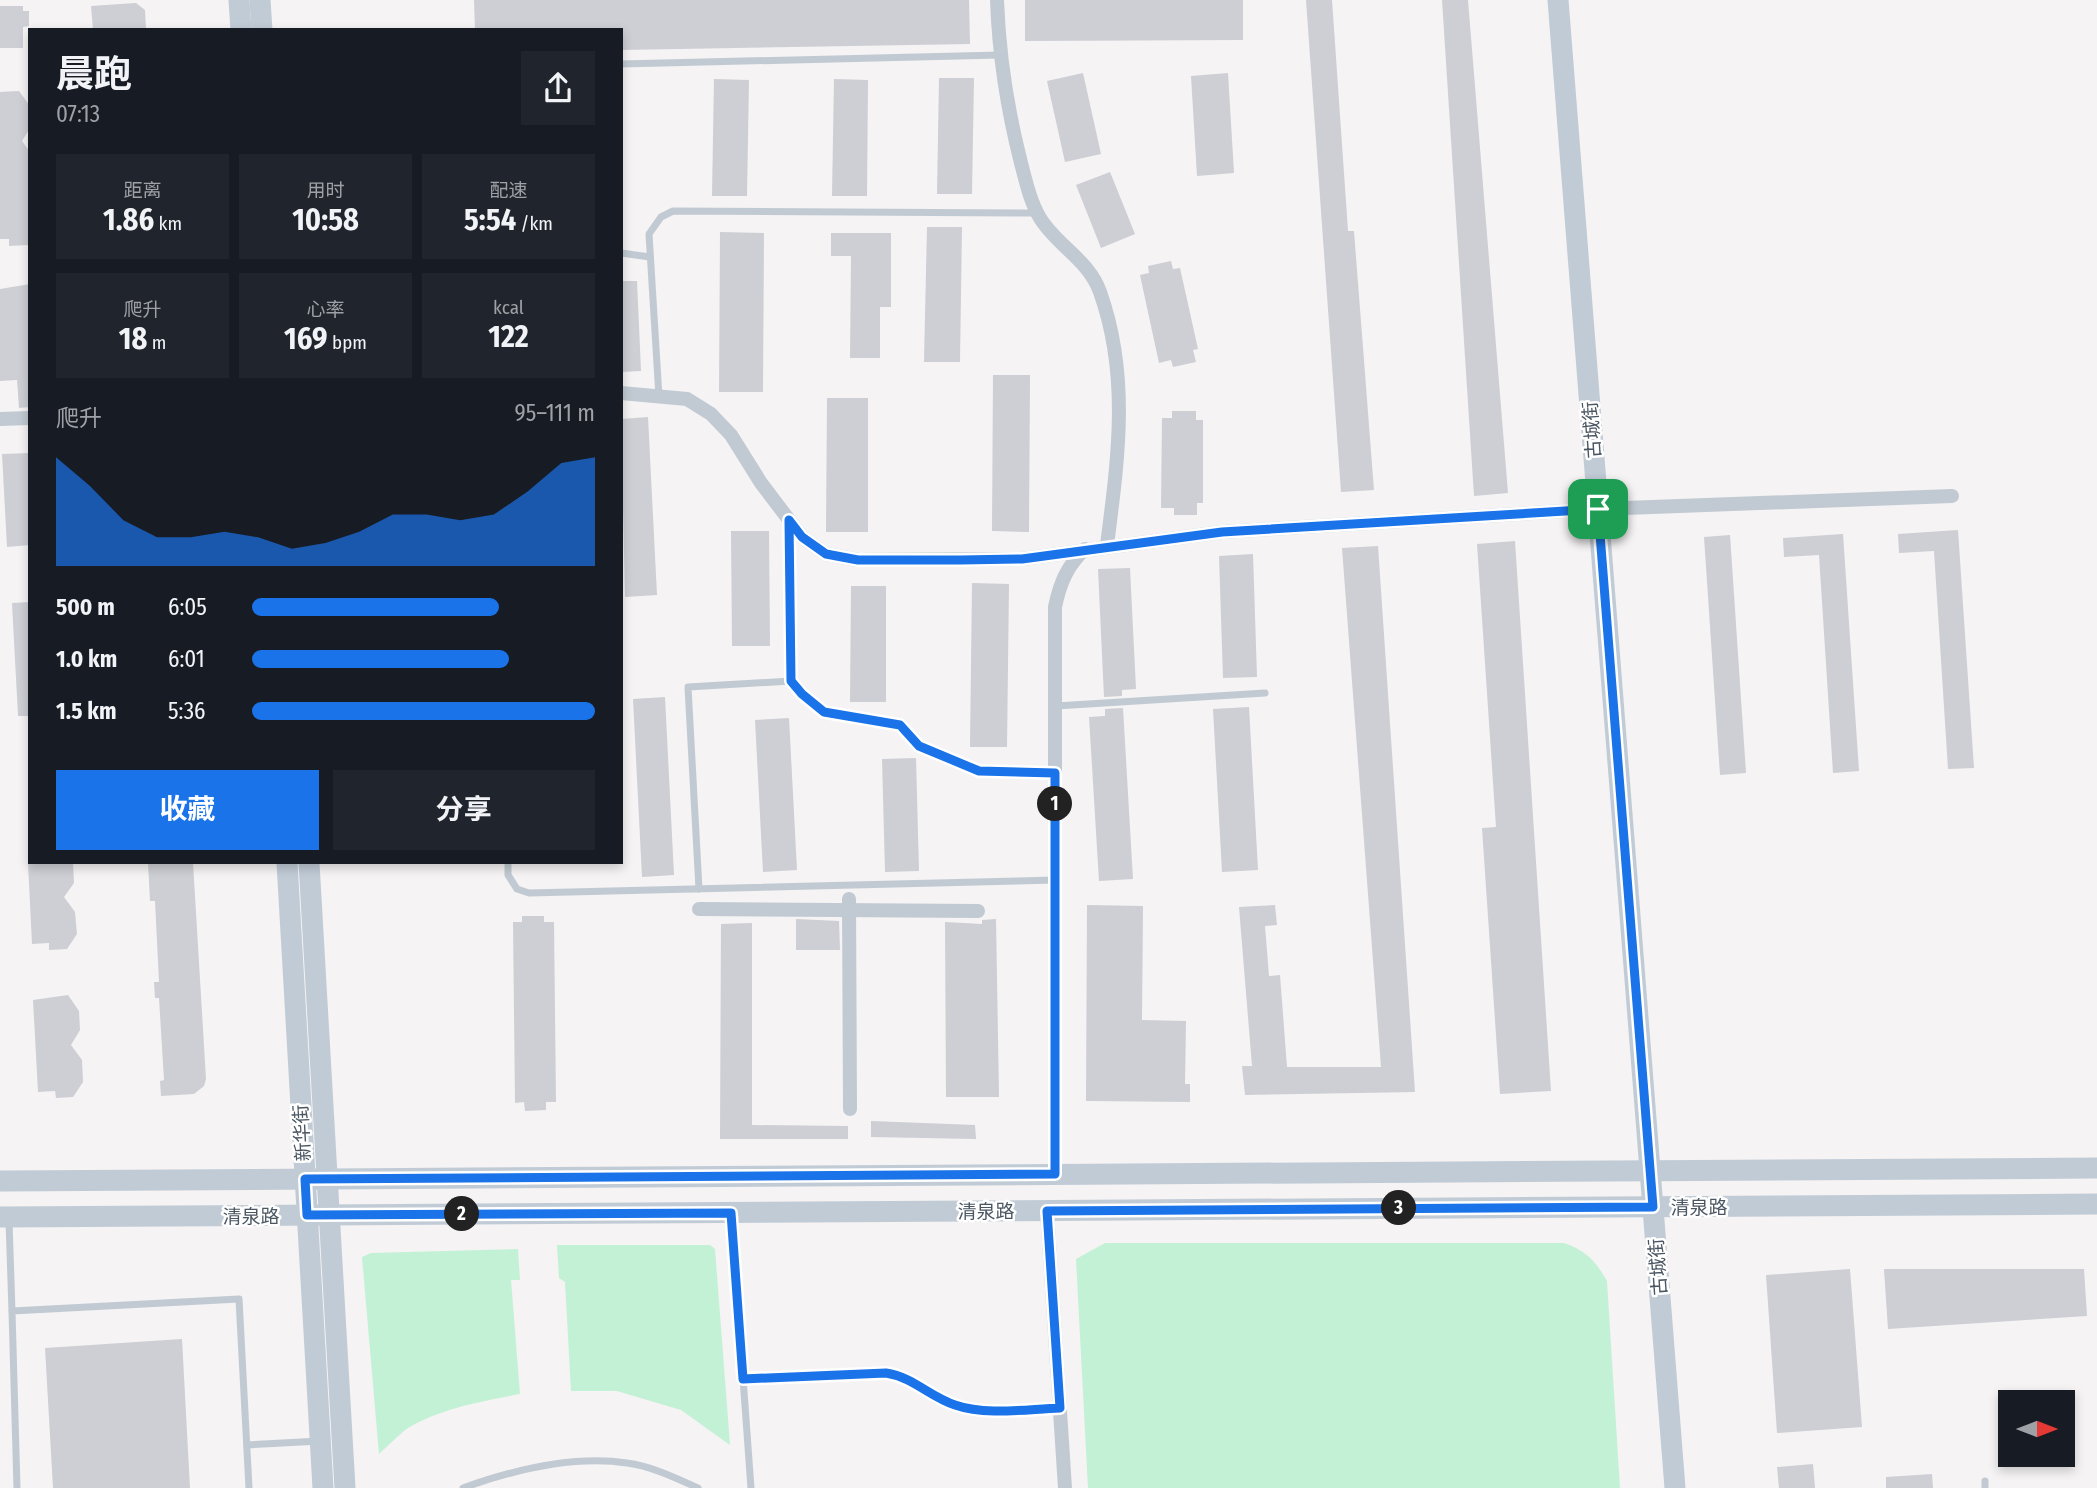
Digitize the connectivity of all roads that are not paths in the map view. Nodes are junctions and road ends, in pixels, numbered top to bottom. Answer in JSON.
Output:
{"nodes":[{"id":1,"x":239,"y":0,"type":"edge"},
{"id":2,"x":261,"y":0,"type":"edge"},
{"id":3,"x":997,"y":0,"type":"edge"},
{"id":4,"x":1558,"y":0,"type":"edge"},
{"id":5,"x":241,"y":28,"type":"edge"},
{"id":6,"x":262,"y":28,"type":"edge"},
{"id":7,"x":1000,"y":55,"type":"junction"},
{"id":8,"x":623,"y":64,"type":"edge"},
{"id":9,"x":1038,"y":213,"type":"junction"},
{"id":10,"x":623,"y":253,"type":"edge"},
{"id":11,"x":650,"y":257,"type":"junction"},
{"id":12,"x":623,"y":393,"type":"edge"},
{"id":13,"x":660,"y":397,"type":"junction"},
{"id":14,"x":28,"y":418,"type":"edge"},
{"id":15,"x":0,"y":419,"type":"edge"},
{"id":16,"x":1952,"y":496,"type":"dead end"},
{"id":17,"x":1598,"y":509,"type":"junction"},
{"id":18,"x":789,"y":520,"type":"junction"},
{"id":19,"x":1107,"y":545,"type":"junction"},
{"id":20,"x":1086,"y":548,"type":"junction"},
{"id":21,"x":791,"y":681,"type":"junction"},
{"id":22,"x":1265,"y":694,"type":"dead end"},
{"id":23,"x":1055,"y":706,"type":"junction"},
{"id":24,"x":1055,"y":773,"type":"junction"},
{"id":25,"x":287,"y":864,"type":"edge"},
{"id":26,"x":309,"y":864,"type":"edge"},
{"id":27,"x":508,"y":864,"type":"edge"},
{"id":28,"x":1055,"y":880,"type":"junction"},
{"id":29,"x":699,"y":889,"type":"junction"},
{"id":30,"x":849,"y":904,"type":"junction"},
{"id":31,"x":699,"y":909,"type":"dead end"},
{"id":32,"x":978,"y":911,"type":"dead end"},
{"id":33,"x":849,"y":1109,"type":"dead end"},
{"id":34,"x":2097,"y":1168,"type":"edge"},
{"id":35,"x":1650,"y":1171,"type":"junction"},
{"id":36,"x":1055,"y":1174,"type":"junction"},
{"id":37,"x":305,"y":1179,"type":"junction"},
{"id":38,"x":327,"y":1179,"type":"junction"},
{"id":39,"x":0,"y":1181,"type":"edge"},
{"id":40,"x":2097,"y":1204,"type":"edge"},
{"id":41,"x":1653,"y":1207,"type":"junction"},
{"id":42,"x":1047,"y":1211,"type":"junction"},
{"id":43,"x":731,"y":1213,"type":"junction"},
{"id":44,"x":307,"y":1215,"type":"junction"},
{"id":45,"x":330,"y":1215,"type":"junction"},
{"id":46,"x":4,"y":1217,"type":"edge"},
{"id":47,"x":12,"y":1311,"type":"junction"},
{"id":48,"x":743,"y":1379,"type":"junction"},
{"id":49,"x":1060,"y":1408,"type":"junction"},
{"id":50,"x":320,"y":1441,"type":"junction"},
{"id":51,"x":247,"y":1445,"type":"junction"},
{"id":52,"x":17,"y":1488,"type":"edge"},
{"id":53,"x":249,"y":1488,"type":"edge"},
{"id":54,"x":323,"y":1488,"type":"edge"},
{"id":55,"x":345,"y":1488,"type":"edge"},
{"id":56,"x":463,"y":1488,"type":"edge"},
{"id":57,"x":698,"y":1488,"type":"edge"},
{"id":58,"x":751,"y":1488,"type":"edge"},
{"id":59,"x":1065,"y":1488,"type":"edge"},
{"id":60,"x":1675,"y":1488,"type":"edge"}],
"edges":[{"from":1,"to":5,"type":"street"},
{"from":2,"to":6,"type":"street"},
{"from":3,"to":7,"type":"street"},
{"from":4,"to":17,"type":"street","name":"古城街"},
{"from":7,"to":8,"type":"lane"},
{"from":7,"to":9,"type":"street"},
{"from":9,"to":11,"type":"lane"},
{"from":9,"to":19,"type":"street"},
{"from":10,"to":11,"type":"lane"},
{"from":11,"to":13,"type":"lane"},
{"from":12,"to":13,"type":"street"},
{"from":13,"to":18,"type":"street"},
{"from":14,"to":15,"type":"street"},
{"from":16,"to":17,"type":"street"},
{"from":17,"to":19,"type":"street"},
{"from":17,"to":35,"type":"street","name":"古城街"},
{"from":18,"to":20,"type":"street"},
{"from":18,"to":21,"type":"lane"},
{"from":19,"to":20,"type":"street"},
{"from":20,"to":23,"type":"street"},
{"from":21,"to":24,"type":"lane"},
{"from":21,"to":29,"type":"lane"},
{"from":22,"to":23,"type":"lane"},
{"from":23,"to":24,"type":"street"},
{"from":24,"to":28,"type":"street"},
{"from":25,"to":37,"type":"street","name":"新华街"},
{"from":26,"to":38,"type":"street","name":"新华街"},
{"from":27,"to":29,"type":"lane"},
{"from":28,"to":29,"type":"lane"},
{"from":28,"to":36,"type":"street"},
{"from":30,"to":31,"type":"street"},
{"from":30,"to":32,"type":"street"},
{"from":30,"to":33,"type":"street"},
{"from":34,"to":35,"type":"street","name":"清泉路"},
{"from":35,"to":36,"type":"street","name":"清泉路"},
{"from":35,"to":41,"type":"street","name":"古城街"},
{"from":36,"to":38,"type":"street","name":"清泉路"},
{"from":37,"to":38,"type":"street","name":"清泉路"},
{"from":37,"to":39,"type":"street","name":"清泉路"},
{"from":37,"to":44,"type":"street","name":"新华街"},
{"from":38,"to":45,"type":"street","name":"新华街"},
{"from":40,"to":41,"type":"street","name":"清泉路"},
{"from":41,"to":42,"type":"street","name":"清泉路"},
{"from":41,"to":60,"type":"street","name":"古城街"},
{"from":42,"to":43,"type":"street","name":"清泉路"},
{"from":42,"to":49,"type":"street"},
{"from":43,"to":45,"type":"street","name":"清泉路"},
{"from":43,"to":48,"type":"lane"},
{"from":44,"to":45,"type":"street","name":"清泉路"},
{"from":44,"to":46,"type":"street","name":"清泉路"},
{"from":44,"to":50,"type":"street","name":"新华街"},
{"from":45,"to":55,"type":"street","name":"新华街"},
{"from":46,"to":47,"type":"lane"},
{"from":47,"to":51,"type":"lane"},
{"from":47,"to":52,"type":"lane"},
{"from":48,"to":49,"type":"lane"},
{"from":48,"to":58,"type":"lane"},
{"from":49,"to":59,"type":"street"},
{"from":50,"to":51,"type":"lane"},
{"from":50,"to":54,"type":"street","name":"新华街"},
{"from":51,"to":53,"type":"lane"},
{"from":56,"to":57,"type":"lane"}]}
